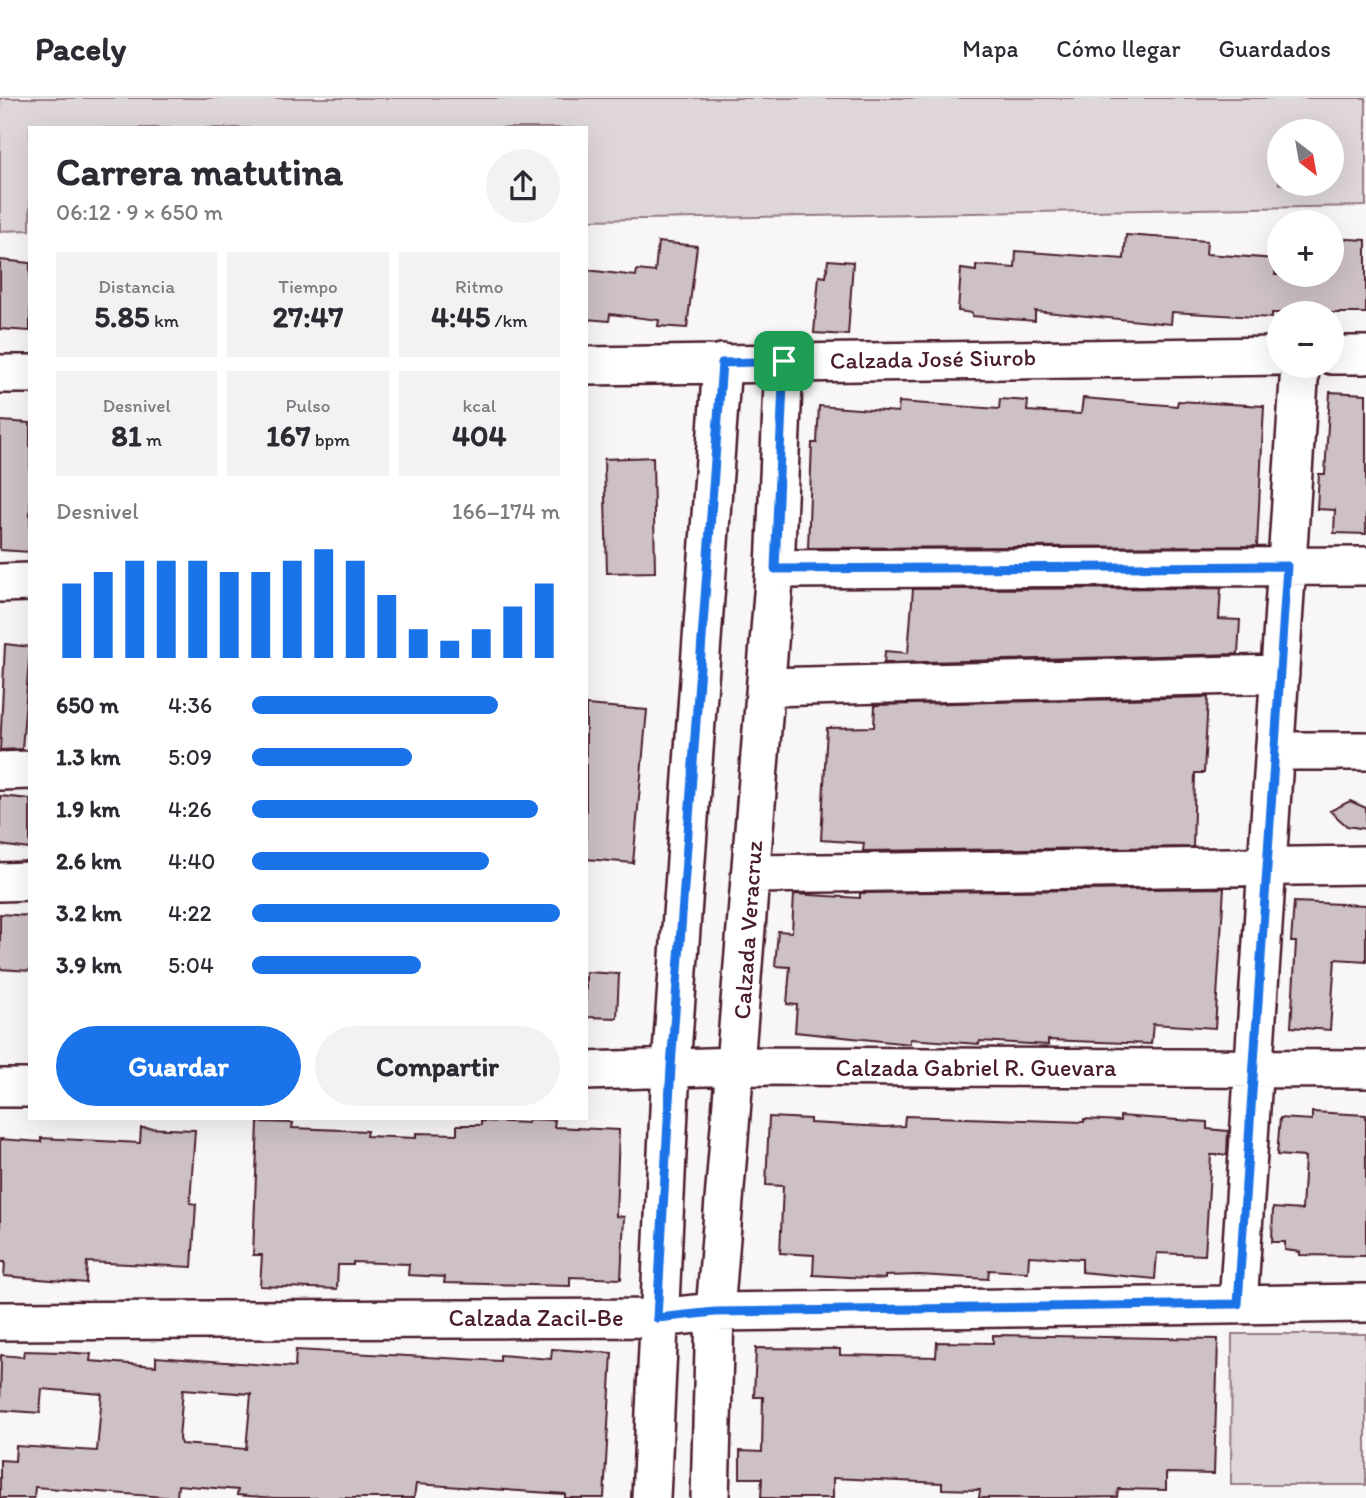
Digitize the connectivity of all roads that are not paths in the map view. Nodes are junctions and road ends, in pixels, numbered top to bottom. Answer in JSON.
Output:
{"nodes":[{"id":1,"x":1344,"y":355,"type":"edge"},
{"id":2,"x":1366,"y":355,"type":"edge"},
{"id":3,"x":1267,"y":356,"type":"edge"},
{"id":4,"x":784,"y":361,"type":"junction"},
{"id":5,"x":722,"y":363,"type":"junction"},
{"id":6,"x":588,"y":366,"type":"edge"},
{"id":7,"x":0,"y":374,"type":"edge"},
{"id":8,"x":28,"y":374,"type":"edge"},
{"id":9,"x":1299,"y":378,"type":"edge"},
{"id":10,"x":1287,"y":566,"type":"junction"},
{"id":11,"x":1366,"y":566,"type":"edge"},
{"id":12,"x":775,"y":569,"type":"junction"},
{"id":13,"x":28,"y":582,"type":"edge"},
{"id":14,"x":0,"y":583,"type":"edge"},
{"id":15,"x":1280,"y":674,"type":"junction"},
{"id":16,"x":766,"y":687,"type":"junction"},
{"id":17,"x":1275,"y":751,"type":"junction"},
{"id":18,"x":1366,"y":751,"type":"edge"},
{"id":19,"x":28,"y":770,"type":"edge"},
{"id":20,"x":0,"y":771,"type":"edge"},
{"id":21,"x":1267,"y":865,"type":"junction"},
{"id":22,"x":1366,"y":865,"type":"edge"},
{"id":23,"x":752,"y":874,"type":"junction"},
{"id":24,"x":28,"y":881,"type":"edge"},
{"id":25,"x":0,"y":882,"type":"edge"},
{"id":26,"x":737,"y":1066,"type":"junction"},
{"id":27,"x":671,"y":1067,"type":"junction"},
{"id":28,"x":1366,"y":1069,"type":"edge"},
{"id":29,"x":1254,"y":1070,"type":"junction"},
{"id":30,"x":588,"y":1071,"type":"edge"},
{"id":31,"x":0,"y":1088,"type":"edge"},
{"id":32,"x":28,"y":1088,"type":"edge"},
{"id":33,"x":1366,"y":1303,"type":"edge"},
{"id":34,"x":1238,"y":1304,"type":"junction"},
{"id":35,"x":715,"y":1312,"type":"junction"},
{"id":36,"x":657,"y":1318,"type":"junction"},
{"id":37,"x":0,"y":1321,"type":"edge"},
{"id":38,"x":651,"y":1498,"type":"edge"},
{"id":39,"x":710,"y":1498,"type":"edge"}],
"edges":[{"from":1,"to":2,"type":"street"},
{"from":3,"to":4,"type":"street","name":"Calzada José Siurob"},
{"from":4,"to":5,"type":"street","name":"Calzada José Siurob"},
{"from":4,"to":12,"type":"street","name":"Calzada Veracruz"},
{"from":5,"to":6,"type":"street","name":"Calzada José Siurob"},
{"from":5,"to":27,"type":"street"},
{"from":7,"to":8,"type":"street"},
{"from":9,"to":10,"type":"street"},
{"from":10,"to":11,"type":"street"},
{"from":10,"to":12,"type":"street"},
{"from":10,"to":15,"type":"street"},
{"from":12,"to":16,"type":"street","name":"Calzada Veracruz"},
{"from":13,"to":14,"type":"street"},
{"from":15,"to":16,"type":"street"},
{"from":15,"to":17,"type":"street"},
{"from":16,"to":23,"type":"street","name":"Calzada Veracruz"},
{"from":17,"to":18,"type":"street"},
{"from":17,"to":21,"type":"street"},
{"from":19,"to":20,"type":"street"},
{"from":21,"to":22,"type":"street"},
{"from":21,"to":23,"type":"street"},
{"from":21,"to":29,"type":"street"},
{"from":23,"to":26,"type":"street","name":"Calzada Veracruz"},
{"from":24,"to":25,"type":"street"},
{"from":26,"to":27,"type":"street","name":"Calzada Gabriel R. Guevara"},
{"from":26,"to":29,"type":"street","name":"Calzada Gabriel R. Guevara"},
{"from":26,"to":35,"type":"street","name":"Calzada Veracruz"},
{"from":27,"to":30,"type":"street","name":"Calzada Gabriel R. Guevara"},
{"from":27,"to":36,"type":"street"},
{"from":28,"to":29,"type":"street","name":"Calzada Gabriel R. Guevara"},
{"from":29,"to":34,"type":"street"},
{"from":31,"to":32,"type":"street"},
{"from":33,"to":34,"type":"street","name":"Calzada Zacil-Be"},
{"from":34,"to":35,"type":"street","name":"Calzada Zacil-Be"},
{"from":35,"to":36,"type":"street","name":"Calzada Zacil-Be"},
{"from":35,"to":39,"type":"street","name":"Calzada Veracruz"},
{"from":36,"to":37,"type":"street","name":"Calzada Zacil-Be"},
{"from":36,"to":38,"type":"street"}]}
